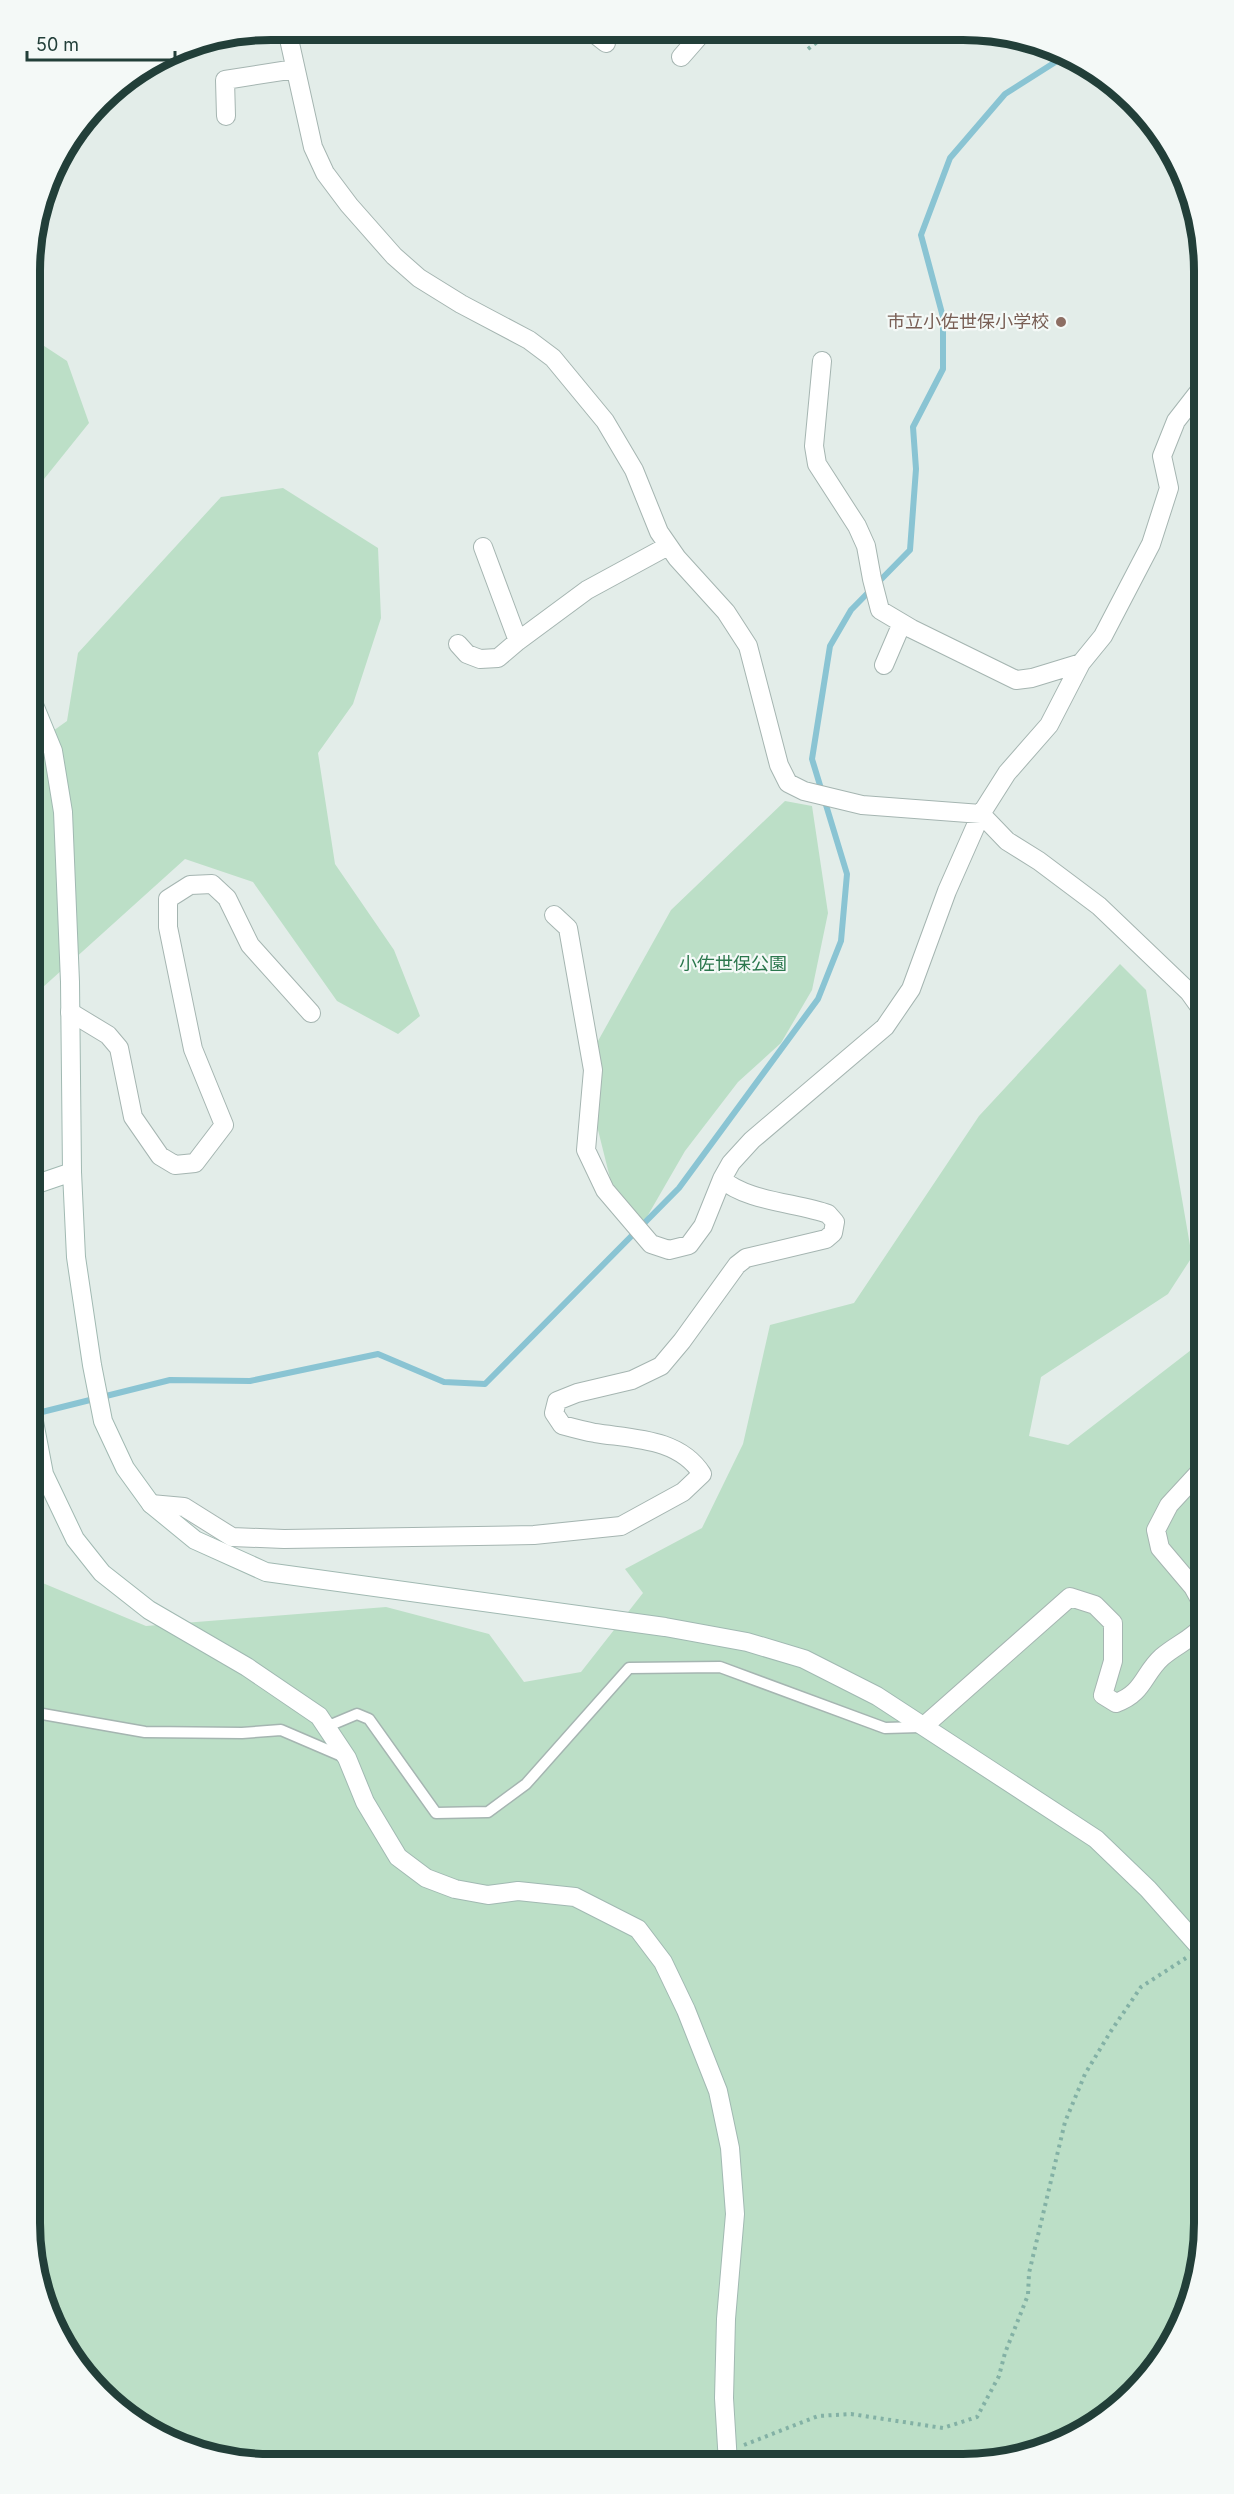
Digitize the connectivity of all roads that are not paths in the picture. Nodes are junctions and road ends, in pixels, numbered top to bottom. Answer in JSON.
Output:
{"nodes":[{"id":1,"x":289,"y":40,"type":"edge"},
{"id":2,"x":696,"y":40,"type":"edge"},
{"id":3,"x":681,"y":57,"type":"dead end"},
{"id":4,"x":295,"y":69,"type":"junction"},
{"id":5,"x":226,"y":116,"type":"dead end"},
{"id":6,"x":822,"y":361,"type":"dead end"},
{"id":7,"x":1194,"y":398,"type":"edge"},
{"id":8,"x":669,"y":546,"type":"junction"},
{"id":9,"x":483,"y":547,"type":"dead end"},
{"id":10,"x":902,"y":623,"type":"junction"},
{"id":11,"x":518,"y":640,"type":"junction"},
{"id":12,"x":458,"y":644,"type":"dead end"},
{"id":13,"x":1081,"y":663,"type":"junction"},
{"id":14,"x":884,"y":665,"type":"dead end"},
{"id":15,"x":40,"y":719,"type":"edge"},
{"id":16,"x":981,"y":814,"type":"junction"},
{"id":17,"x":554,"y":915,"type":"dead end"},
{"id":18,"x":1194,"y":999,"type":"edge"},
{"id":19,"x":70,"y":1011,"type":"junction"},
{"id":20,"x":311,"y":1013,"type":"dead end"},
{"id":21,"x":72,"y":1172,"type":"junction"},
{"id":22,"x":722,"y":1179,"type":"junction"},
{"id":23,"x":40,"y":1183,"type":"edge"},
{"id":24,"x":40,"y":1454,"type":"edge"},
{"id":25,"x":1194,"y":1478,"type":"edge"},
{"id":26,"x":150,"y":1504,"type":"junction"},
{"id":27,"x":1194,"y":1589,"type":"edge"},
{"id":28,"x":1194,"y":1637,"type":"edge"},
{"id":29,"x":40,"y":1714,"type":"edge"},
{"id":30,"x":924,"y":1726,"type":"junction"},
{"id":31,"x":326,"y":1727,"type":"junction"},
{"id":32,"x":347,"y":1758,"type":"junction"},
{"id":33,"x":1194,"y":1941,"type":"edge"},
{"id":34,"x":727,"y":2454,"type":"edge"}],
"edges":[{"from":1,"to":4,"type":"street"},
{"from":2,"to":3,"type":"street"},
{"from":4,"to":5,"type":"street"},
{"from":4,"to":8,"type":"street"},
{"from":6,"to":10,"type":"street"},
{"from":7,"to":13,"type":"street"},
{"from":8,"to":11,"type":"street"},
{"from":8,"to":16,"type":"street"},
{"from":9,"to":11,"type":"street"},
{"from":10,"to":13,"type":"street"},
{"from":10,"to":14,"type":"street"},
{"from":11,"to":12,"type":"street"},
{"from":13,"to":16,"type":"street"},
{"from":15,"to":19,"type":"street"},
{"from":16,"to":18,"type":"street"},
{"from":16,"to":22,"type":"street"},
{"from":17,"to":22,"type":"street"},
{"from":19,"to":20,"type":"street"},
{"from":19,"to":21,"type":"street"},
{"from":21,"to":23,"type":"street"},
{"from":21,"to":26,"type":"street"},
{"from":22,"to":26,"type":"street"},
{"from":24,"to":31,"type":"street"},
{"from":25,"to":27,"type":"street"},
{"from":26,"to":30,"type":"street"},
{"from":28,"to":30,"type":"street"},
{"from":29,"to":32,"type":"lane"},
{"from":30,"to":31,"type":"lane"},
{"from":30,"to":33,"type":"street"},
{"from":31,"to":32,"type":"street"},
{"from":32,"to":34,"type":"street"}]}
